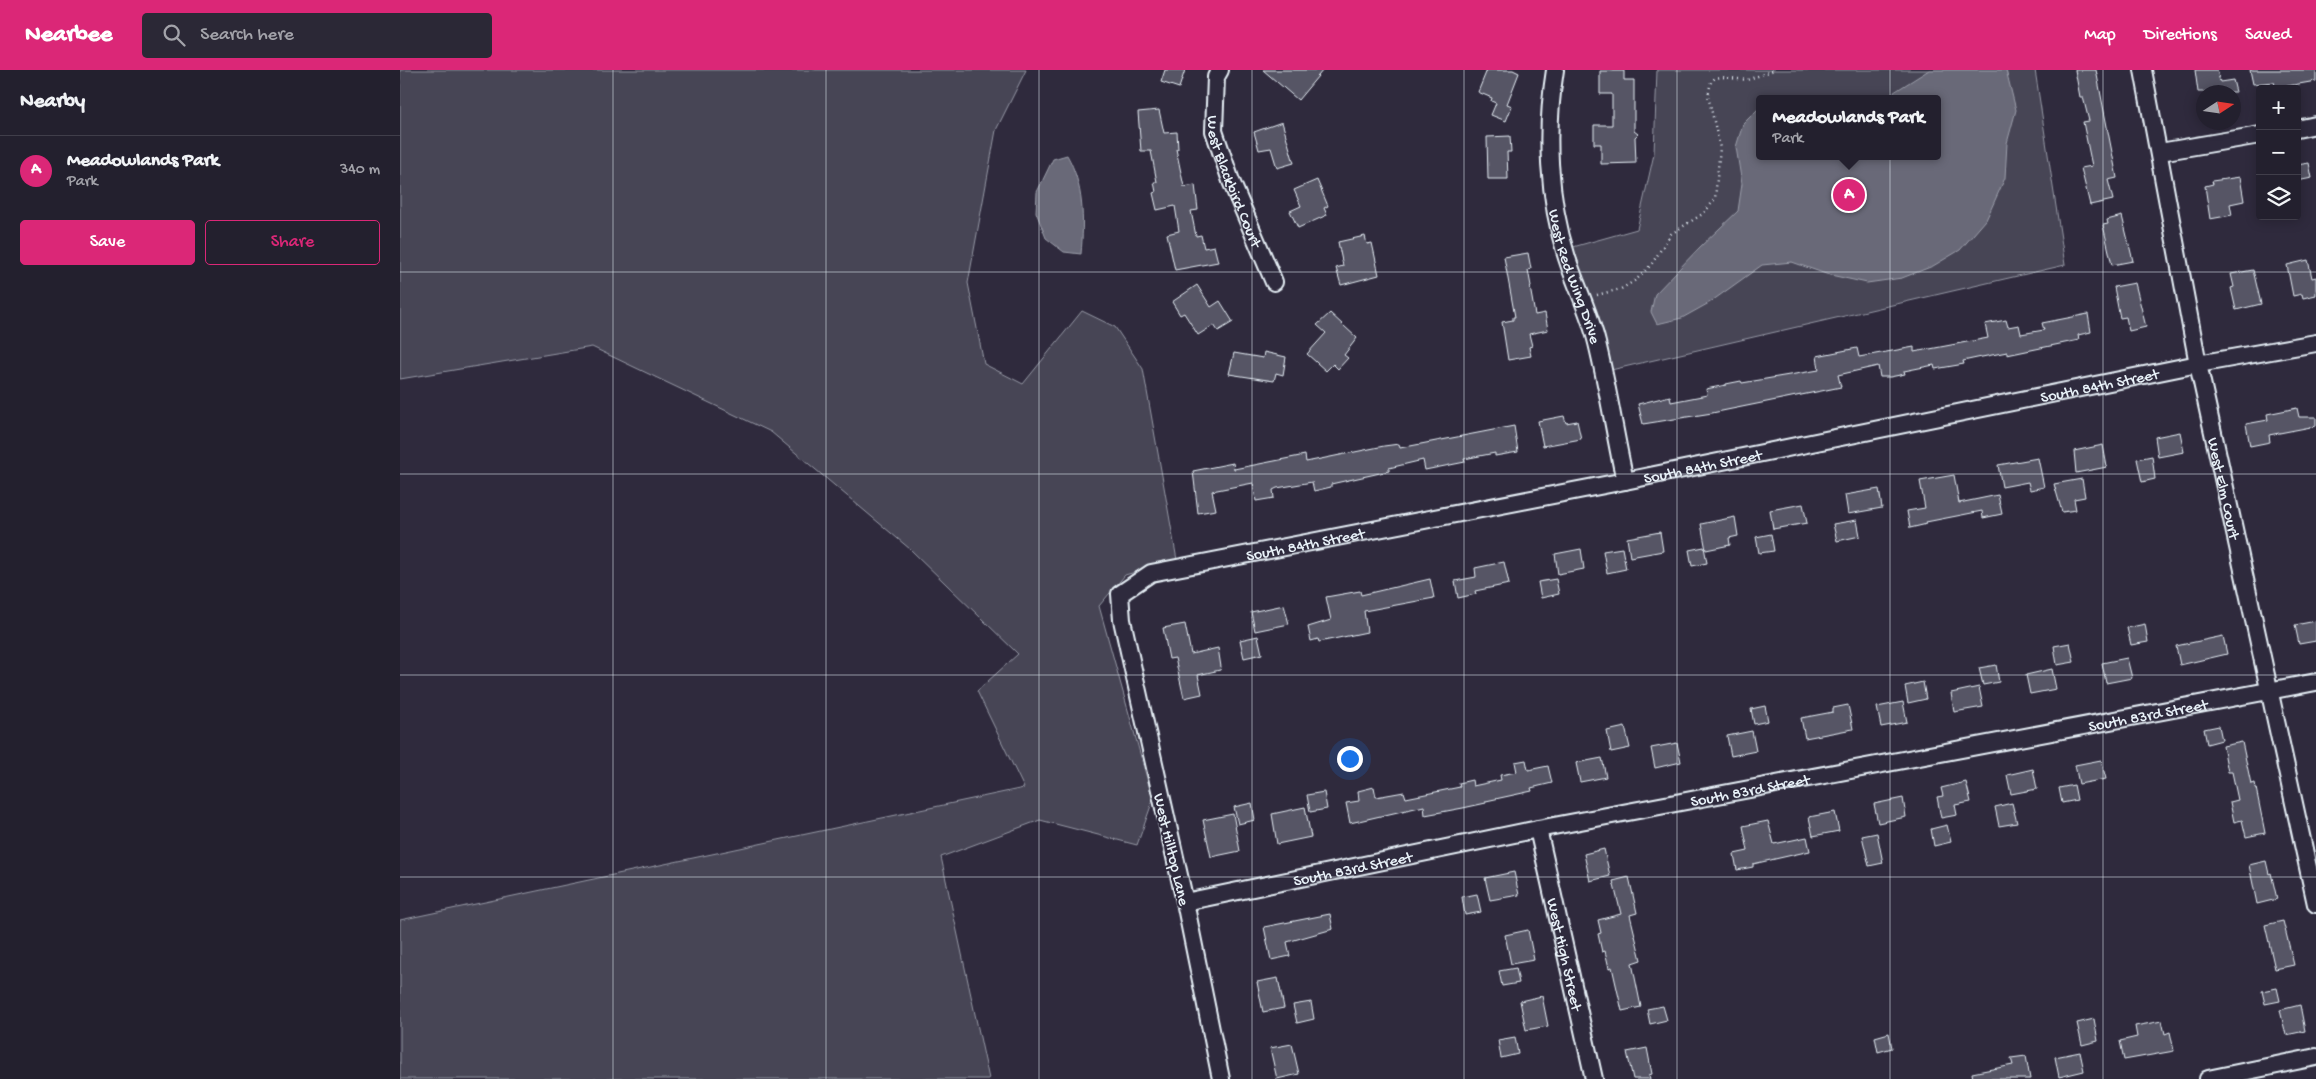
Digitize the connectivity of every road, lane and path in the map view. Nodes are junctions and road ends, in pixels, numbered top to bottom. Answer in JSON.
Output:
{"nodes":[{"id":1,"x":1555,"y":70,"type":"edge"},
{"id":2,"x":1774,"y":70,"type":"edge"},
{"id":3,"x":2142,"y":70,"type":"edge"},
{"id":4,"x":1218,"y":74,"type":"edge"},
{"id":5,"x":2316,"y":125,"type":"edge"},
{"id":6,"x":2301,"y":127,"type":"edge"},
{"id":7,"x":2256,"y":136,"type":"edge"},
{"id":8,"x":2160,"y":152,"type":"junction"},
{"id":9,"x":1274,"y":282,"type":"dead end"},
{"id":10,"x":1582,"y":302,"type":"junction"},
{"id":11,"x":2316,"y":343,"type":"edge"},
{"id":12,"x":2198,"y":364,"type":"junction"},
{"id":13,"x":1625,"y":481,"type":"junction"},
{"id":14,"x":1122,"y":620,"type":"joint"},
{"id":15,"x":2316,"y":682,"type":"edge"},
{"id":16,"x":2270,"y":690,"type":"junction"},
{"id":17,"x":1538,"y":828,"type":"junction"},
{"id":18,"x":1185,"y":902,"type":"junction"},
{"id":19,"x":2316,"y":904,"type":"edge"},
{"id":20,"x":2316,"y":1057,"type":"edge"},
{"id":21,"x":1221,"y":1079,"type":"edge"},
{"id":22,"x":1594,"y":1079,"type":"edge"},
{"id":23,"x":2208,"y":1079,"type":"edge"}],
"edges":[{"from":1,"to":10,"type":"street","name":"West Red Wing Drive"},
{"from":2,"to":10,"type":"path"},
{"from":3,"to":8,"type":"street","name":"West Elm Court"},
{"from":4,"to":9,"type":"street","name":"West Blackbird Court"},
{"from":5,"to":6,"type":"street"},
{"from":7,"to":8,"type":"street"},
{"from":8,"to":12,"type":"street","name":"West Elm Court"},
{"from":10,"to":13,"type":"street","name":"West Red Wing Drive"},
{"from":11,"to":12,"type":"street","name":"South 84th Street"},
{"from":12,"to":13,"type":"street","name":"South 84th Street"},
{"from":12,"to":16,"type":"street","name":"West Elm Court"},
{"from":13,"to":14,"type":"street","name":"South 84th Street"},
{"from":14,"to":18,"type":"street","name":"West Hilltop Lane"},
{"from":15,"to":16,"type":"street","name":"South 83rd Street"},
{"from":16,"to":17,"type":"street","name":"South 83rd Street"},
{"from":16,"to":19,"type":"street","name":"West Elm Court"},
{"from":17,"to":18,"type":"street","name":"South 83rd Street"},
{"from":17,"to":22,"type":"street","name":"West High Street"},
{"from":18,"to":21,"type":"street","name":"West Hilltop Lane"},
{"from":20,"to":23,"type":"street"}]}
